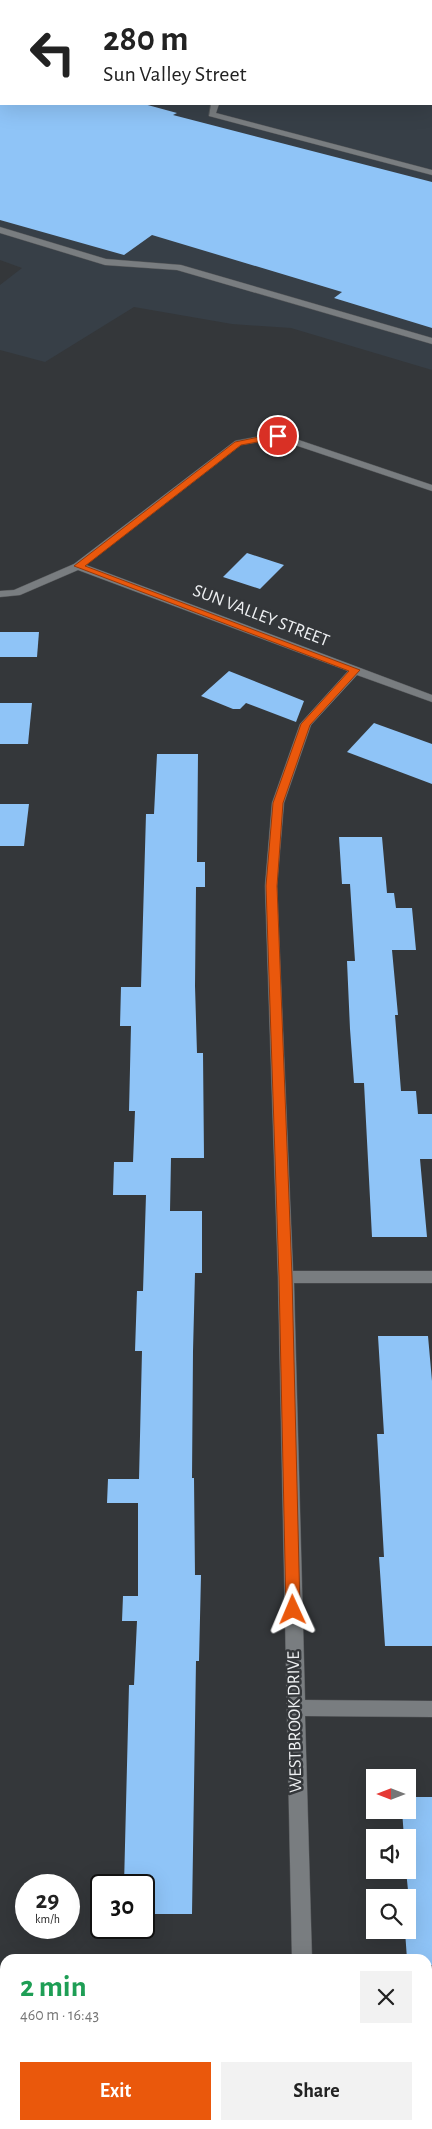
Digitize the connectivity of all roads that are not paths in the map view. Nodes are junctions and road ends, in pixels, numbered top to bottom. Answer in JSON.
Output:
{"nodes":[{"id":1,"x":215,"y":105,"type":"edge"},
{"id":2,"x":432,"y":173,"type":"edge"},
{"id":3,"x":0,"y":230,"type":"edge"},
{"id":4,"x":432,"y":341,"type":"edge"},
{"id":5,"x":432,"y":488,"type":"edge"},
{"id":6,"x":78,"y":566,"type":"junction"},
{"id":7,"x":0,"y":594,"type":"edge"},
{"id":8,"x":355,"y":670,"type":"junction"},
{"id":9,"x":432,"y":699,"type":"edge"},
{"id":10,"x":286,"y":1277,"type":"junction"},
{"id":11,"x":432,"y":1277,"type":"edge"},
{"id":12,"x":295,"y":1708,"type":"junction"},
{"id":13,"x":432,"y":1709,"type":"edge"},
{"id":14,"x":302,"y":1954,"type":"edge"}],
"edges":[{"from":1,"to":2,"type":"street"},
{"from":3,"to":4,"type":"street"},
{"from":5,"to":6,"type":"street"},
{"from":6,"to":7,"type":"street"},
{"from":6,"to":8,"type":"street","name":"SUN VALLEY STREET"},
{"from":8,"to":9,"type":"street","name":"SUN VALLEY STREET"},
{"from":8,"to":10,"type":"street","name":"WESTBROOK DRIVE"},
{"from":10,"to":11,"type":"street"},
{"from":10,"to":12,"type":"street","name":"WESTBROOK DRIVE"},
{"from":12,"to":13,"type":"street"},
{"from":12,"to":14,"type":"street","name":"WESTBROOK DRIVE"}]}
